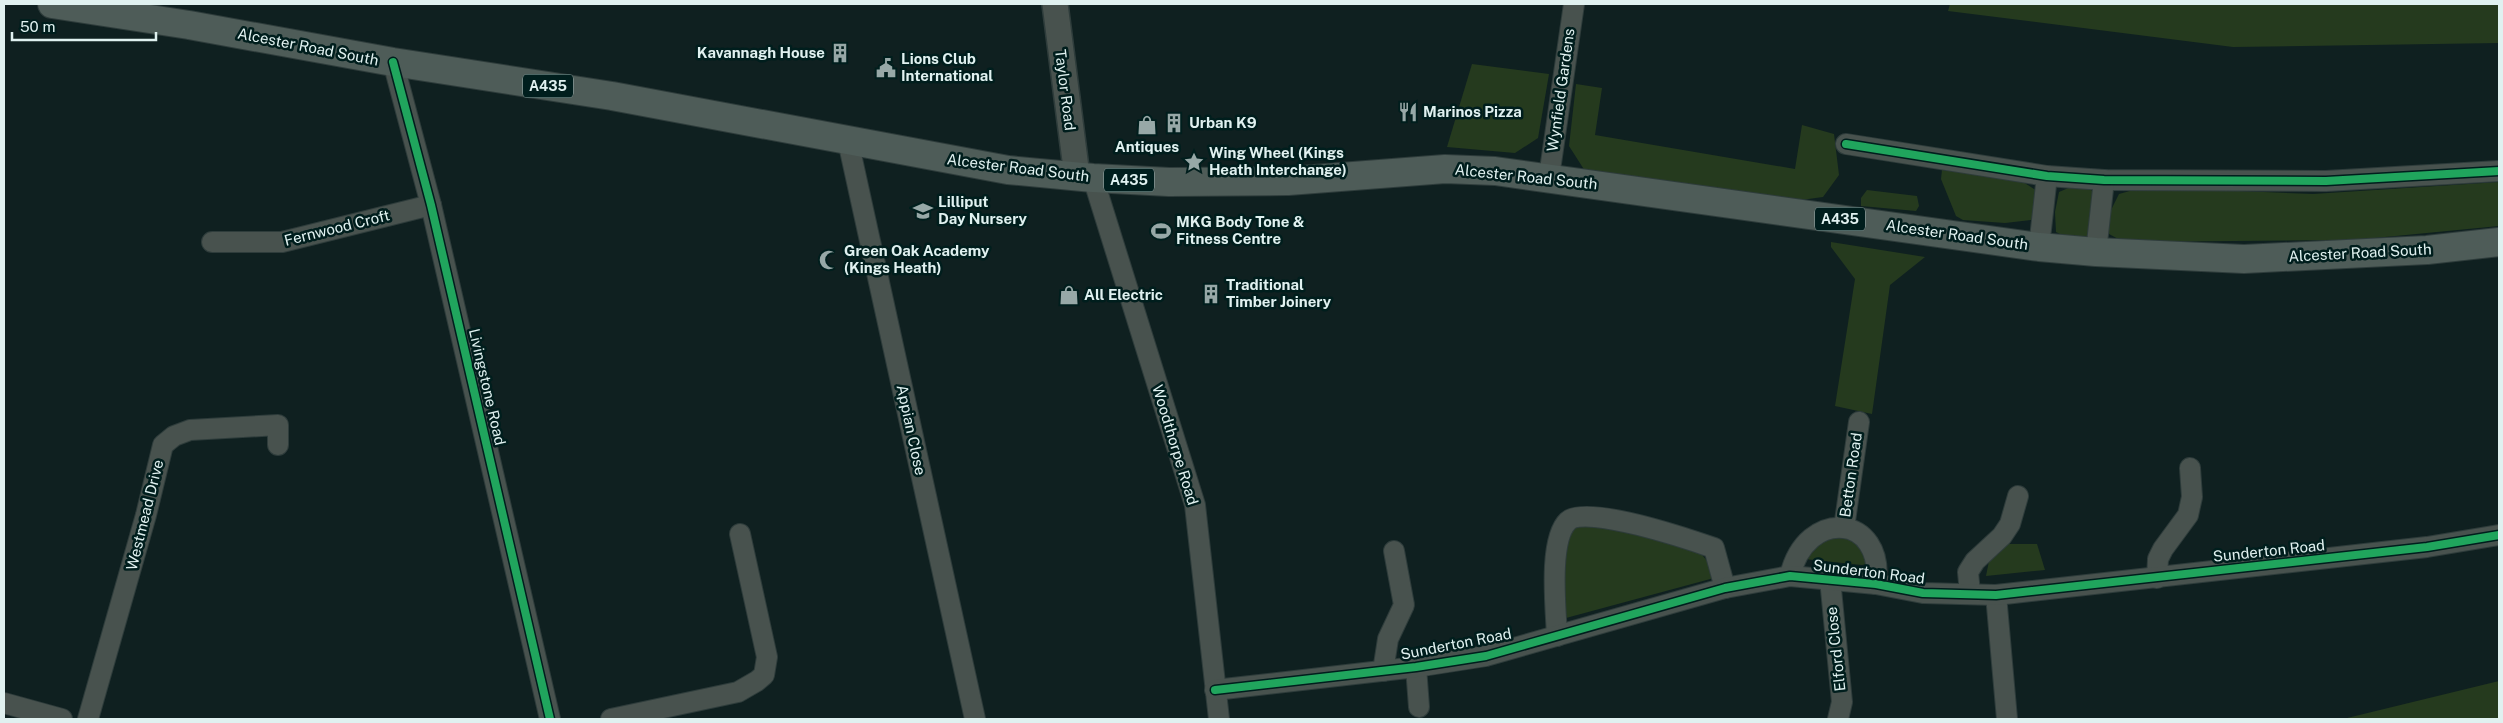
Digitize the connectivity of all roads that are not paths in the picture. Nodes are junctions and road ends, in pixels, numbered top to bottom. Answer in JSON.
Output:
{"nodes":[{"id":1,"x":52,"y":4,"type":"edge"},
{"id":2,"x":1055,"y":4,"type":"edge"},
{"id":3,"x":1574,"y":4,"type":"edge"},
{"id":4,"x":393,"y":62,"type":"junction"},
{"id":5,"x":848,"y":141,"type":"junction"},
{"id":6,"x":1846,"y":144,"type":"dead end"},
{"id":7,"x":2499,"y":171,"type":"edge"},
{"id":8,"x":2047,"y":176,"type":"junction"},
{"id":9,"x":1085,"y":177,"type":"junction"},
{"id":10,"x":1549,"y":177,"type":"junction"},
{"id":11,"x":2104,"y":180,"type":"junction"},
{"id":12,"x":431,"y":205,"type":"junction"},
{"id":13,"x":212,"y":242,"type":"dead end"},
{"id":14,"x":2499,"y":242,"type":"edge"},
{"id":15,"x":2039,"y":247,"type":"junction"},
{"id":16,"x":2096,"y":252,"type":"junction"},
{"id":17,"x":1859,"y":422,"type":"dead end"},
{"id":18,"x":278,"y":445,"type":"dead end"},
{"id":19,"x":2190,"y":468,"type":"dead end"},
{"id":20,"x":2018,"y":496,"type":"dead end"},
{"id":21,"x":1844,"y":528,"type":"junction"},
{"id":22,"x":740,"y":534,"type":"dead end"},
{"id":23,"x":2499,"y":536,"type":"edge"},
{"id":24,"x":1394,"y":551,"type":"dead end"},
{"id":25,"x":1790,"y":576,"type":"junction"},
{"id":26,"x":1830,"y":578,"type":"junction"},
{"id":27,"x":2157,"y":578,"type":"junction"},
{"id":28,"x":1876,"y":584,"type":"junction"},
{"id":29,"x":1724,"y":588,"type":"junction"},
{"id":30,"x":1970,"y":593,"type":"junction"},
{"id":31,"x":1996,"y":595,"type":"junction"},
{"id":32,"x":1557,"y":636,"type":"junction"},
{"id":33,"x":1416,"y":667,"type":"junction"},
{"id":34,"x":1383,"y":671,"type":"junction"},
{"id":35,"x":1215,"y":690,"type":"junction"},
{"id":36,"x":4,"y":704,"type":"edge"},
{"id":37,"x":1419,"y":707,"type":"dead end"},
{"id":38,"x":62,"y":719,"type":"edge"},
{"id":39,"x":88,"y":719,"type":"edge"},
{"id":40,"x":550,"y":719,"type":"edge"},
{"id":41,"x":612,"y":719,"type":"edge"},
{"id":42,"x":975,"y":719,"type":"edge"},
{"id":43,"x":1218,"y":719,"type":"edge"},
{"id":44,"x":1838,"y":719,"type":"edge"},
{"id":45,"x":2007,"y":719,"type":"edge"}],
"edges":[{"from":1,"to":4,"type":"highway","name":"Alcester Road South","number":"A435"},
{"from":2,"to":9,"type":"street","name":"Taylor Road"},
{"from":3,"to":10,"type":"street","name":"Wynfield Gardens"},
{"from":4,"to":5,"type":"highway","name":"Alcester Road South","number":"A435"},
{"from":4,"to":12,"type":"street","name":"Livingstone Road"},
{"from":5,"to":9,"type":"highway","name":"Alcester Road South","number":"A435"},
{"from":5,"to":42,"type":"street","name":"Appian Close"},
{"from":6,"to":8,"type":"street"},
{"from":7,"to":11,"type":"street"},
{"from":8,"to":11,"type":"street"},
{"from":8,"to":15,"type":"street"},
{"from":9,"to":10,"type":"highway","name":"Alcester Road South","number":"A435"},
{"from":9,"to":35,"type":"street","name":"Woodthorpe Road"},
{"from":10,"to":15,"type":"highway","name":"Alcester Road South","number":"A435"},
{"from":11,"to":16,"type":"street"},
{"from":12,"to":13,"type":"street","name":"Fernwood Croft"},
{"from":12,"to":40,"type":"street","name":"Livingstone Road"},
{"from":14,"to":16,"type":"highway","name":"Alcester Road South","number":"A435"},
{"from":15,"to":16,"type":"highway","name":"Alcester Road South","number":"A435"},
{"from":17,"to":21,"type":"street","name":"Betton Road"},
{"from":18,"to":39,"type":"street","name":"Westmead Drive"},
{"from":19,"to":27,"type":"street"},
{"from":20,"to":30,"type":"street"},
{"from":21,"to":25,"type":"street","name":"Betton Road"},
{"from":21,"to":28,"type":"street","name":"Betton Road"},
{"from":22,"to":41,"type":"street"},
{"from":23,"to":27,"type":"street","name":"Sunderton Road"},
{"from":24,"to":34,"type":"street","name":"Sunderton Road"},
{"from":25,"to":26,"type":"street","name":"Sunderton Road"},
{"from":25,"to":29,"type":"street","name":"Sunderton Road"},
{"from":26,"to":28,"type":"street","name":"Sunderton Road"},
{"from":26,"to":44,"type":"street","name":"Elford Close"},
{"from":27,"to":31,"type":"street","name":"Sunderton Road"},
{"from":28,"to":30,"type":"street","name":"Sunderton Road"},
{"from":29,"to":32,"type":"street","name":"Sunderton Road"},
{"from":29,"to":32,"type":"street"},
{"from":30,"to":31,"type":"street","name":"Sunderton Road"},
{"from":31,"to":45,"type":"street"},
{"from":32,"to":33,"type":"street","name":"Sunderton Road"},
{"from":33,"to":34,"type":"street","name":"Sunderton Road"},
{"from":33,"to":37,"type":"street","name":"Sunderton Road"},
{"from":34,"to":35,"type":"street","name":"Sunderton Road"},
{"from":35,"to":43,"type":"street","name":"Woodthorpe Road"},
{"from":36,"to":38,"type":"street"}]}
